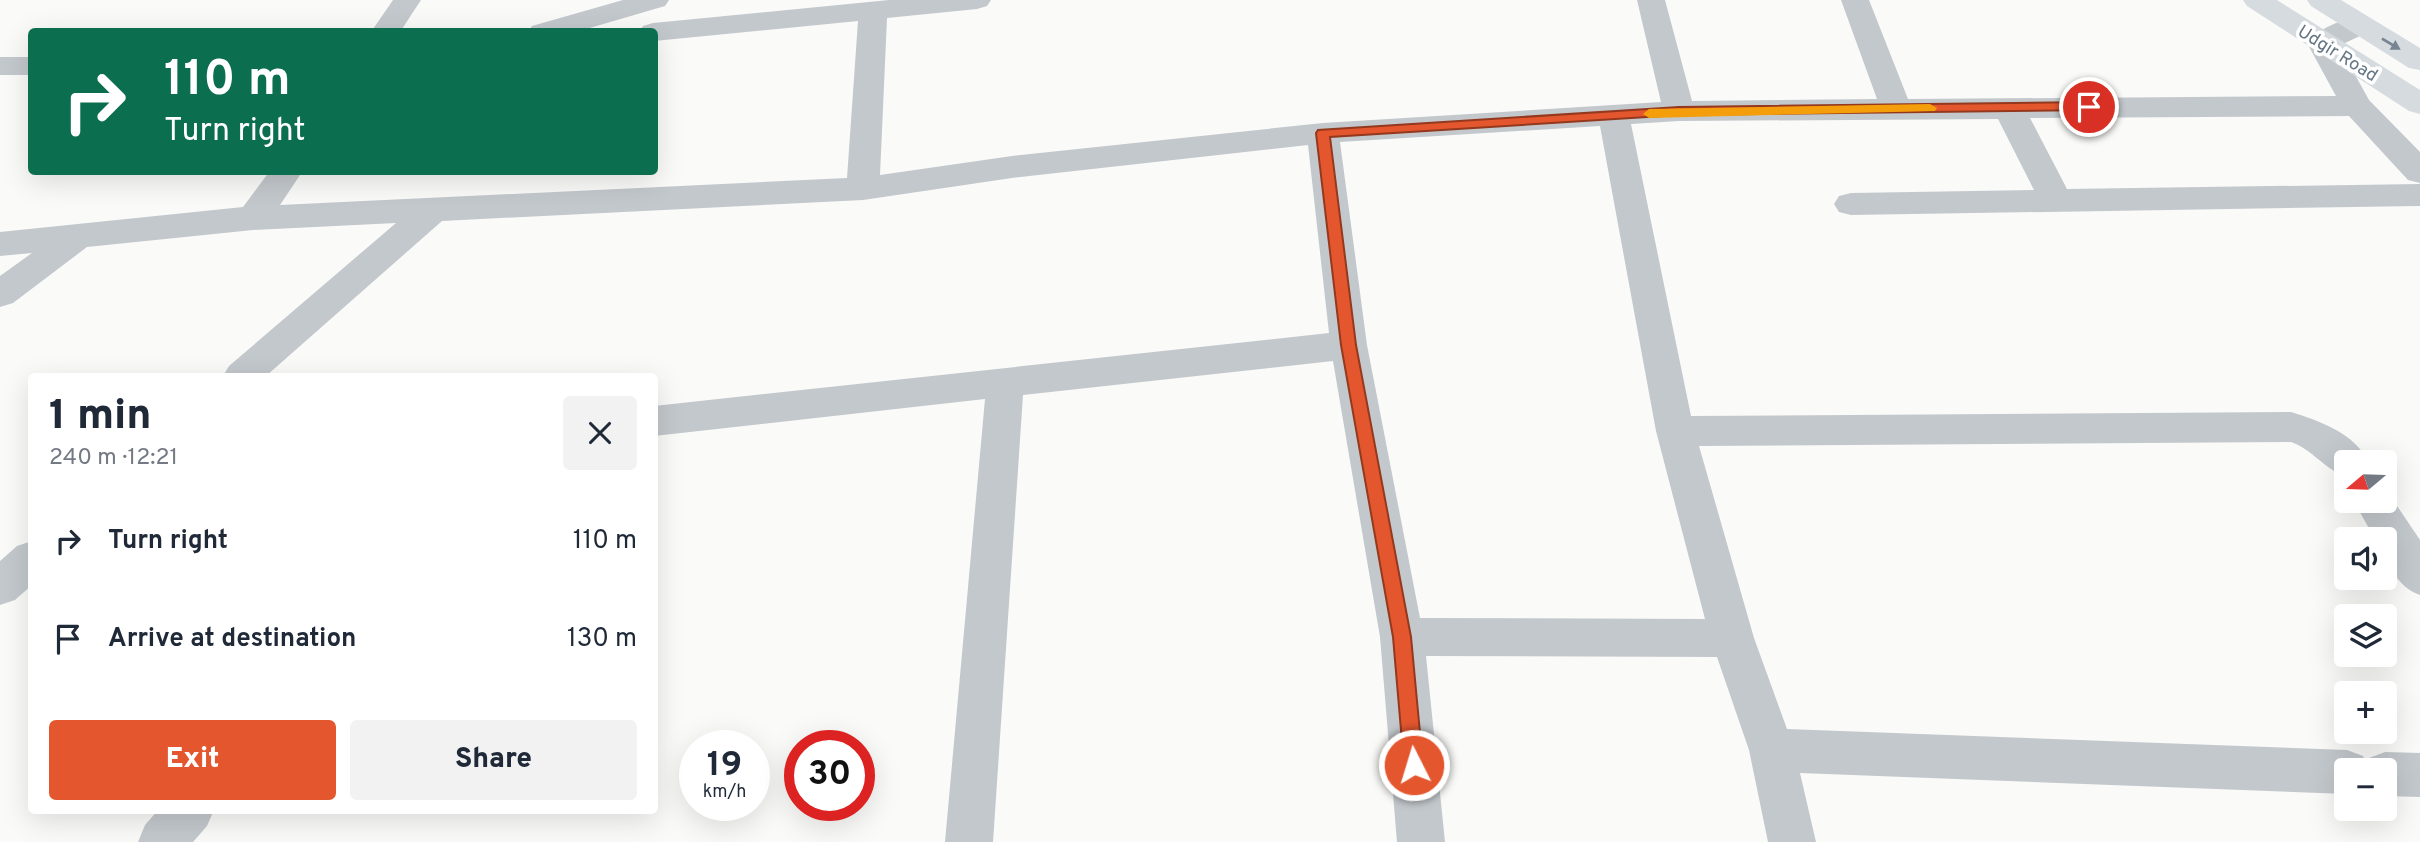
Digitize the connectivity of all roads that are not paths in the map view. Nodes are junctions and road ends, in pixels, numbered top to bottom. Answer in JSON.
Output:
{"nodes":[{"id":1,"x":407,"y":0,"type":"edge"},
{"id":2,"x":655,"y":0,"type":"edge"},
{"id":3,"x":977,"y":0,"type":"edge"},
{"id":4,"x":1651,"y":0,"type":"edge"},
{"id":5,"x":1855,"y":0,"type":"edge"},
{"id":6,"x":2257,"y":0,"type":"edge"},
{"id":7,"x":2321,"y":0,"type":"edge"},
{"id":8,"x":873,"y":10,"type":"junction"},
{"id":9,"x":2360,"y":25,"type":"junction"},
{"id":10,"x":388,"y":28,"type":"edge"},
{"id":11,"x":556,"y":28,"type":"edge"},
{"id":12,"x":658,"y":32,"type":"edge"},
{"id":13,"x":2322,"y":43,"type":"junction"},
{"id":14,"x":2420,"y":61,"type":"edge"},
{"id":15,"x":0,"y":66,"type":"edge"},
{"id":16,"x":28,"y":66,"type":"edge"},
{"id":17,"x":2420,"y":104,"type":"edge"},
{"id":18,"x":2357,"y":106,"type":"junction"},
{"id":19,"x":2008,"y":107,"type":"junction"},
{"id":20,"x":1896,"y":108,"type":"junction"},
{"id":21,"x":1679,"y":111,"type":"junction"},
{"id":22,"x":1614,"y":116,"type":"junction"},
{"id":23,"x":1323,"y":133,"type":"junction"},
{"id":24,"x":2420,"y":172,"type":"edge"},
{"id":25,"x":284,"y":175,"type":"edge"},
{"id":26,"x":863,"y":189,"type":"junction"},
{"id":27,"x":2420,"y":195,"type":"edge"},
{"id":28,"x":2056,"y":201,"type":"junction"},
{"id":29,"x":1851,"y":204,"type":"dead end"},
{"id":30,"x":435,"y":208,"type":"junction"},
{"id":31,"x":253,"y":218,"type":"junction"},
{"id":32,"x":81,"y":234,"type":"junction"},
{"id":33,"x":0,"y":244,"type":"edge"},
{"id":34,"x":0,"y":294,"type":"edge"},
{"id":35,"x":1349,"y":345,"type":"junction"},
{"id":36,"x":245,"y":373,"type":"edge"},
{"id":37,"x":1005,"y":382,"type":"junction"},
{"id":38,"x":658,"y":421,"type":"edge"},
{"id":39,"x":1675,"y":431,"type":"junction"},
{"id":40,"x":2334,"y":451,"type":"edge"},
{"id":41,"x":2380,"y":513,"type":"edge"},
{"id":42,"x":28,"y":562,"type":"edge"},
{"id":43,"x":2420,"y":577,"type":"edge"},
{"id":44,"x":0,"y":587,"type":"edge"},
{"id":45,"x":1402,"y":637,"type":"junction"},
{"id":46,"x":1732,"y":638,"type":"junction"},
{"id":47,"x":1772,"y":750,"type":"junction"},
{"id":48,"x":2334,"y":772,"type":"edge"},
{"id":49,"x":2397,"y":774,"type":"edge"},
{"id":50,"x":2420,"y":775,"type":"edge"},
{"id":51,"x":186,"y":814,"type":"edge"},
{"id":52,"x":162,"y":842,"type":"edge"},
{"id":53,"x":969,"y":842,"type":"edge"},
{"id":54,"x":1421,"y":842,"type":"edge"},
{"id":55,"x":1792,"y":842,"type":"edge"}],
"edges":[{"from":1,"to":10,"type":"street"},
{"from":2,"to":11,"type":"street"},
{"from":3,"to":8,"type":"street"},
{"from":4,"to":21,"type":"street"},
{"from":5,"to":20,"type":"street"},
{"from":6,"to":13,"type":"highway","name":"Udgir Road"},
{"from":7,"to":9,"type":"highway","name":"Udgir Road"},
{"from":8,"to":12,"type":"street"},
{"from":8,"to":26,"type":"street"},
{"from":9,"to":13,"type":"street"},
{"from":9,"to":14,"type":"highway","name":"Udgir Road","one_way":true},
{"from":13,"to":17,"type":"highway","name":"Udgir Road"},
{"from":13,"to":18,"type":"street"},
{"from":15,"to":16,"type":"street"},
{"from":18,"to":19,"type":"street"},
{"from":18,"to":24,"type":"street"},
{"from":19,"to":20,"type":"street"},
{"from":19,"to":28,"type":"street"},
{"from":20,"to":21,"type":"street"},
{"from":21,"to":22,"type":"street"},
{"from":22,"to":23,"type":"street"},
{"from":22,"to":39,"type":"street"},
{"from":23,"to":26,"type":"street"},
{"from":23,"to":35,"type":"street"},
{"from":25,"to":31,"type":"street"},
{"from":26,"to":30,"type":"street"},
{"from":27,"to":28,"type":"street"},
{"from":28,"to":29,"type":"street"},
{"from":30,"to":31,"type":"street"},
{"from":30,"to":36,"type":"street"},
{"from":31,"to":32,"type":"street"},
{"from":32,"to":33,"type":"street"},
{"from":32,"to":34,"type":"street"},
{"from":35,"to":37,"type":"street"},
{"from":35,"to":45,"type":"street"},
{"from":37,"to":38,"type":"street"},
{"from":37,"to":53,"type":"street"},
{"from":39,"to":40,"type":"street"},
{"from":39,"to":46,"type":"street"},
{"from":41,"to":43,"type":"street"},
{"from":42,"to":44,"type":"street"},
{"from":45,"to":46,"type":"street"},
{"from":45,"to":54,"type":"street"},
{"from":46,"to":47,"type":"street"},
{"from":47,"to":48,"type":"street"},
{"from":47,"to":55,"type":"street"},
{"from":49,"to":50,"type":"street"},
{"from":51,"to":52,"type":"street"}]}
